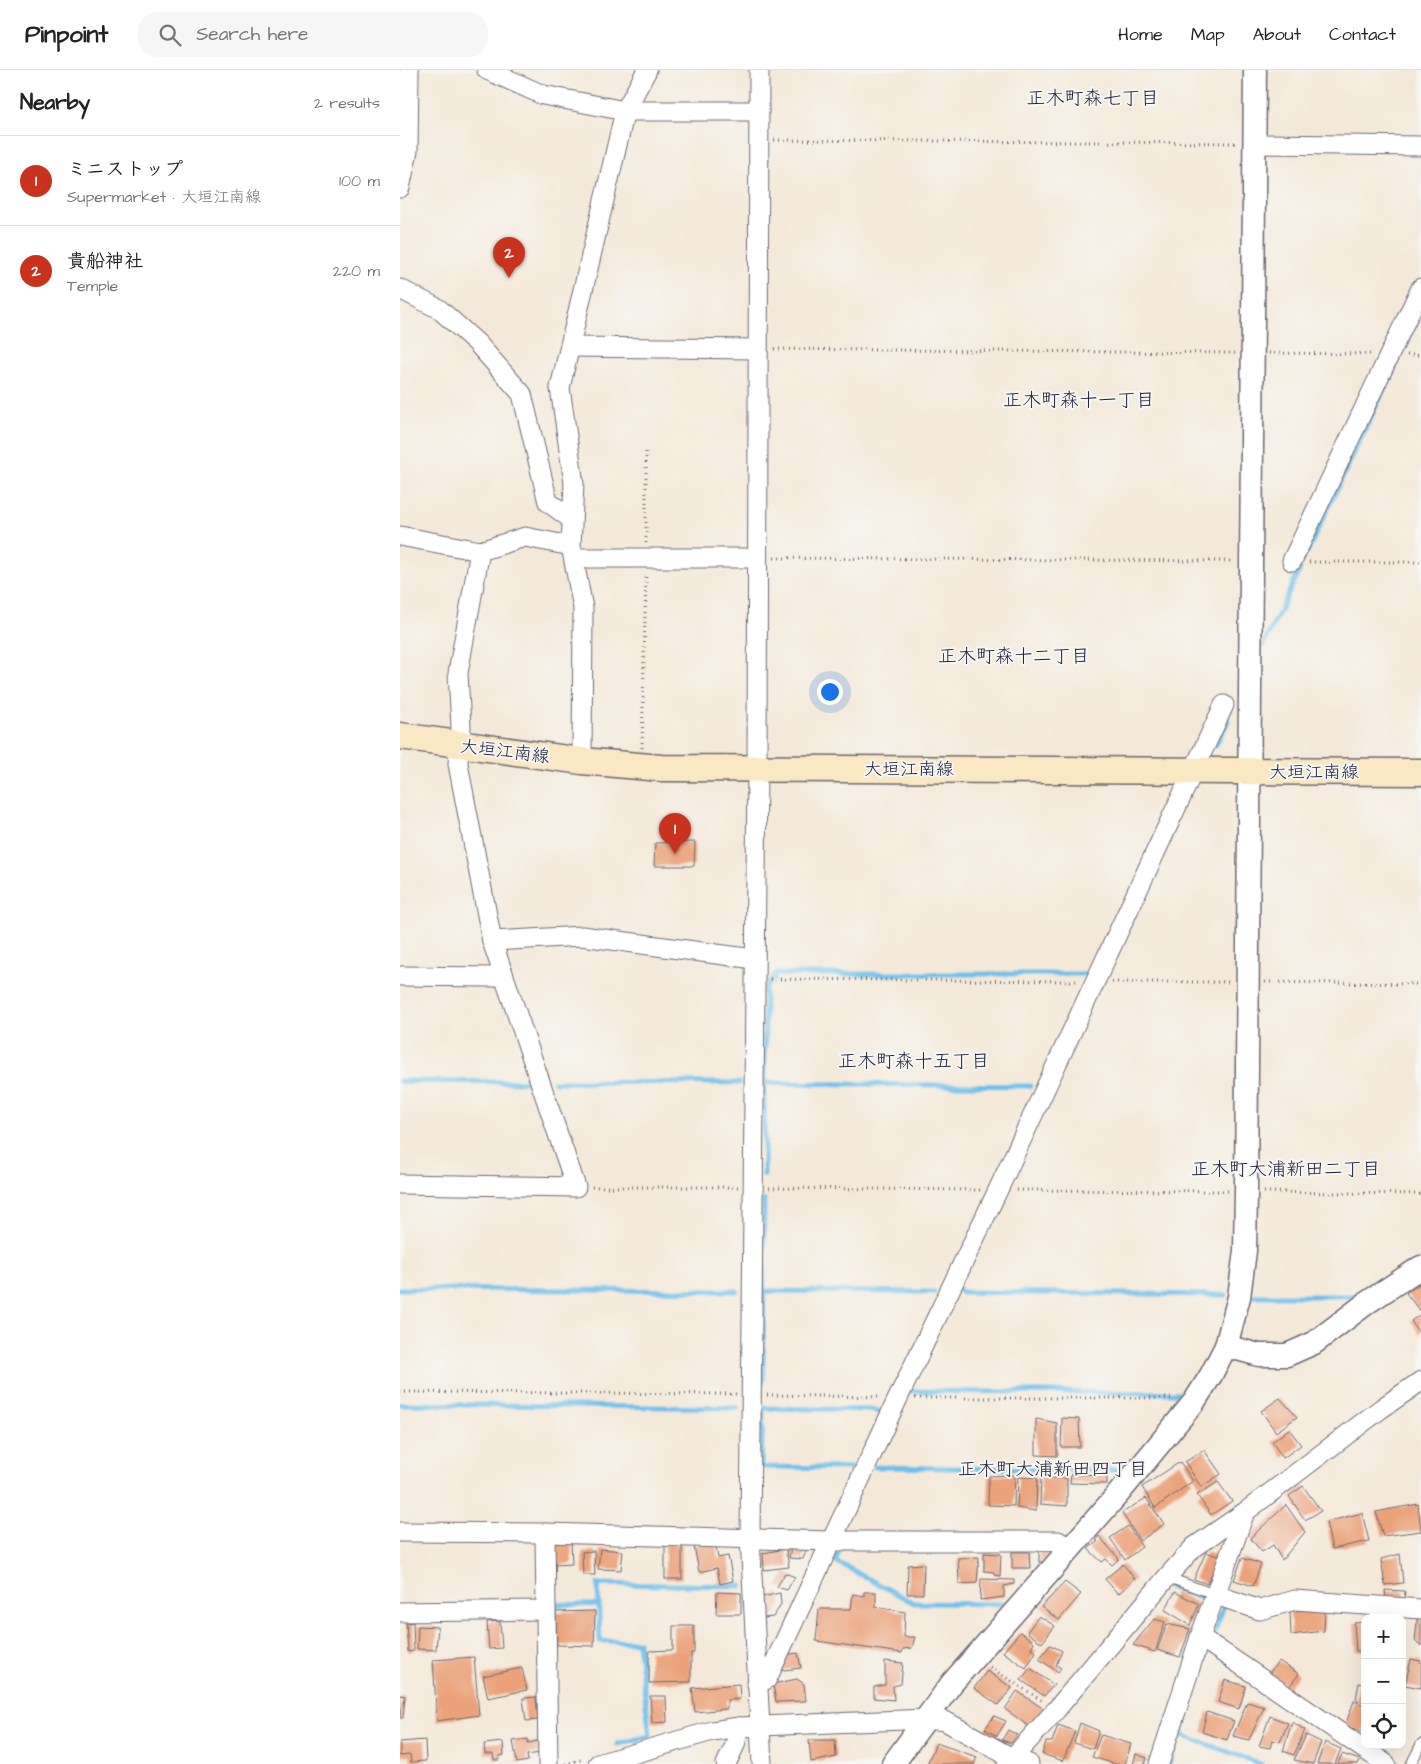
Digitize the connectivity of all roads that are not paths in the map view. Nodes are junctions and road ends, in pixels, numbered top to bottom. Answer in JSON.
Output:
{"nodes":[{"id":1,"x":410,"y":70,"type":"edge"},
{"id":2,"x":487,"y":70,"type":"edge"},
{"id":3,"x":647,"y":70,"type":"edge"},
{"id":4,"x":759,"y":70,"type":"edge"},
{"id":5,"x":1255,"y":70,"type":"edge"},
{"id":6,"x":625,"y":111,"type":"junction"},
{"id":7,"x":759,"y":111,"type":"junction"},
{"id":8,"x":1255,"y":144,"type":"junction"},
{"id":9,"x":1421,"y":146,"type":"edge"},
{"id":10,"x":400,"y":188,"type":"edge"},
{"id":11,"x":1421,"y":288,"type":"edge"},
{"id":12,"x":400,"y":289,"type":"edge"},
{"id":13,"x":570,"y":346,"type":"junction"},
{"id":14,"x":757,"y":349,"type":"junction"},
{"id":15,"x":571,"y":519,"type":"junction"},
{"id":16,"x":400,"y":536,"type":"edge"},
{"id":17,"x":480,"y":551,"type":"junction"},
{"id":18,"x":573,"y":552,"type":"junction"},
{"id":19,"x":756,"y":558,"type":"junction"},
{"id":20,"x":1292,"y":562,"type":"road end"},
{"id":21,"x":1224,"y":705,"type":"dead end"},
{"id":22,"x":400,"y":736,"type":"edge"},
{"id":23,"x":460,"y":745,"type":"junction"},
{"id":24,"x":582,"y":761,"type":"junction"},
{"id":25,"x":757,"y":768,"type":"junction"},
{"id":26,"x":1192,"y":771,"type":"junction"},
{"id":27,"x":1249,"y":772,"type":"junction"},
{"id":28,"x":1421,"y":772,"type":"edge"},
{"id":29,"x":492,"y":941,"type":"junction"},
{"id":30,"x":754,"y":958,"type":"junction"},
{"id":31,"x":504,"y":974,"type":"junction"},
{"id":32,"x":400,"y":976,"type":"edge"},
{"id":33,"x":400,"y":1184,"type":"edge"},
{"id":34,"x":1421,"y":1267,"type":"edge"},
{"id":35,"x":1226,"y":1346,"type":"junction"},
{"id":36,"x":1421,"y":1381,"type":"edge"},
{"id":37,"x":1245,"y":1512,"type":"junction"},
{"id":38,"x":400,"y":1532,"type":"edge"},
{"id":39,"x":545,"y":1533,"type":"junction"},
{"id":40,"x":750,"y":1538,"type":"junction"},
{"id":41,"x":832,"y":1540,"type":"junction"},
{"id":42,"x":1071,"y":1548,"type":"junction"},
{"id":43,"x":1166,"y":1577,"type":"junction"},
{"id":44,"x":1216,"y":1595,"type":"junction"},
{"id":45,"x":1421,"y":1609,"type":"edge"},
{"id":46,"x":545,"y":1610,"type":"junction"},
{"id":47,"x":400,"y":1612,"type":"edge"},
{"id":48,"x":1200,"y":1637,"type":"junction"},
{"id":49,"x":758,"y":1684,"type":"junction"},
{"id":50,"x":926,"y":1719,"type":"junction"},
{"id":51,"x":760,"y":1726,"type":"junction"},
{"id":52,"x":739,"y":1727,"type":"junction"},
{"id":53,"x":1421,"y":1744,"type":"edge"},
{"id":54,"x":1016,"y":1762,"type":"edge"},
{"id":55,"x":548,"y":1764,"type":"edge"},
{"id":56,"x":598,"y":1764,"type":"edge"},
{"id":57,"x":726,"y":1764,"type":"edge"},
{"id":58,"x":762,"y":1764,"type":"edge"},
{"id":59,"x":893,"y":1764,"type":"edge"},
{"id":60,"x":1159,"y":1764,"type":"edge"},
{"id":61,"x":1386,"y":1764,"type":"edge"},
{"id":62,"x":1411,"y":1764,"type":"edge"}],
"edges":[{"from":1,"to":10,"type":"street"},
{"from":2,"to":6,"type":"street"},
{"from":3,"to":6,"type":"street"},
{"from":4,"to":7,"type":"street"},
{"from":5,"to":8,"type":"street"},
{"from":6,"to":7,"type":"street"},
{"from":6,"to":13,"type":"street"},
{"from":7,"to":14,"type":"street"},
{"from":8,"to":9,"type":"street"},
{"from":8,"to":27,"type":"street"},
{"from":11,"to":20,"type":"street"},
{"from":12,"to":15,"type":"street"},
{"from":13,"to":14,"type":"street"},
{"from":13,"to":15,"type":"street"},
{"from":14,"to":19,"type":"street"},
{"from":15,"to":18,"type":"street"},
{"from":16,"to":17,"type":"street"},
{"from":17,"to":18,"type":"street"},
{"from":17,"to":23,"type":"street"},
{"from":18,"to":19,"type":"street"},
{"from":18,"to":24,"type":"street"},
{"from":19,"to":25,"type":"street"},
{"from":21,"to":26,"type":"street"},
{"from":22,"to":23,"type":"main road","name":"大垣江南線"},
{"from":23,"to":24,"type":"main road","name":"大垣江南線"},
{"from":23,"to":29,"type":"street"},
{"from":24,"to":25,"type":"main road","name":"大垣江南線"},
{"from":25,"to":26,"type":"main road","name":"大垣江南線"},
{"from":25,"to":30,"type":"street"},
{"from":26,"to":27,"type":"main road","name":"大垣江南線"},
{"from":26,"to":41,"type":"street"},
{"from":27,"to":28,"type":"main road","name":"大垣江南線"},
{"from":27,"to":35,"type":"street"},
{"from":29,"to":30,"type":"street"},
{"from":29,"to":31,"type":"street"},
{"from":30,"to":40,"type":"street"},
{"from":31,"to":32,"type":"street"},
{"from":31,"to":33,"type":"street"},
{"from":34,"to":35,"type":"street"},
{"from":35,"to":42,"type":"street"},
{"from":36,"to":37,"type":"street"},
{"from":37,"to":43,"type":"street"},
{"from":37,"to":44,"type":"street"},
{"from":38,"to":39,"type":"street"},
{"from":39,"to":40,"type":"street"},
{"from":39,"to":46,"type":"street"},
{"from":40,"to":41,"type":"street"},
{"from":40,"to":49,"type":"street"},
{"from":41,"to":42,"type":"street"},
{"from":41,"to":49,"type":"street"},
{"from":42,"to":50,"type":"street"},
{"from":43,"to":44,"type":"lane"},
{"from":43,"to":54,"type":"street"},
{"from":44,"to":45,"type":"street"},
{"from":44,"to":48,"type":"street"},
{"from":46,"to":47,"type":"street"},
{"from":46,"to":55,"type":"street"},
{"from":48,"to":60,"type":"street"},
{"from":48,"to":61,"type":"street"},
{"from":49,"to":51,"type":"street"},
{"from":50,"to":51,"type":"street"},
{"from":50,"to":54,"type":"street"},
{"from":50,"to":59,"type":"street"},
{"from":51,"to":52,"type":"street"},
{"from":51,"to":58,"type":"street"},
{"from":52,"to":56,"type":"street"},
{"from":52,"to":57,"type":"street"},
{"from":53,"to":62,"type":"lane"}]}
